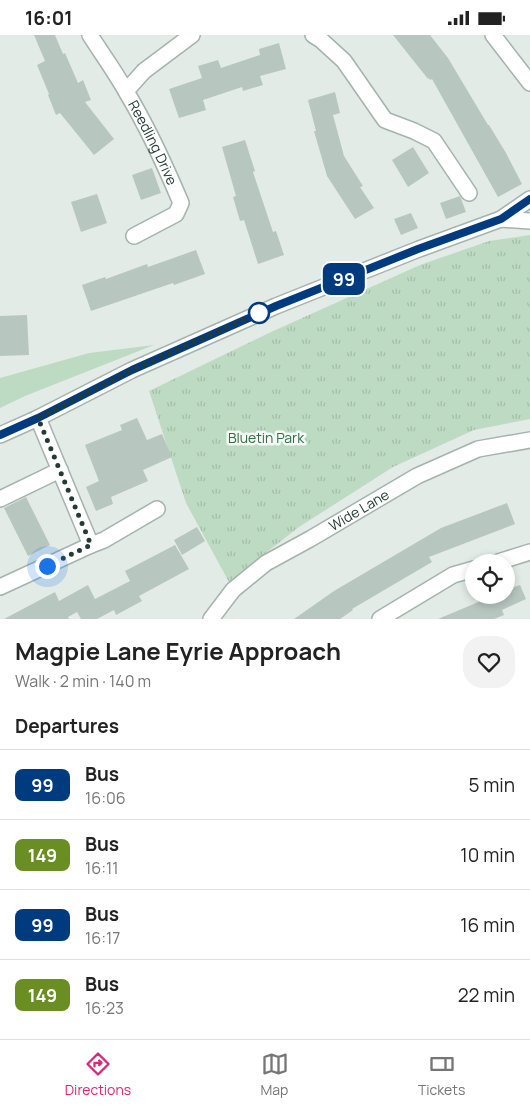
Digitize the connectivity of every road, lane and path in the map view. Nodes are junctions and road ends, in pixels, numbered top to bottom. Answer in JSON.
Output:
{"nodes":[{"id":1,"x":90,"y":35,"type":"edge"},
{"id":2,"x":192,"y":35,"type":"edge"},
{"id":3,"x":313,"y":35,"type":"edge"},
{"id":4,"x":493,"y":35,"type":"edge"},
{"id":5,"x":530,"y":83,"type":"edge"},
{"id":6,"x":126,"y":91,"type":"junction"},
{"id":7,"x":469,"y":193,"type":"dead end"},
{"id":8,"x":530,"y":199,"type":"edge"},
{"id":9,"x":501,"y":219,"type":"junction"},
{"id":10,"x":530,"y":221,"type":"edge"},
{"id":11,"x":134,"y":236,"type":"dead end"},
{"id":12,"x":38,"y":418,"type":"junction"},
{"id":13,"x":0,"y":435,"type":"edge"},
{"id":14,"x":530,"y":440,"type":"edge"},
{"id":15,"x":60,"y":470,"type":"junction"},
{"id":16,"x":0,"y":499,"type":"edge"},
{"id":17,"x":157,"y":509,"type":"dead end"},
{"id":18,"x":91,"y":545,"type":"junction"},
{"id":19,"x":530,"y":552,"type":"edge"},
{"id":20,"x":515,"y":557,"type":"edge"},
{"id":21,"x":465,"y":572,"type":"edge"},
{"id":22,"x":0,"y":587,"type":"edge"},
{"id":23,"x":211,"y":619,"type":"edge"},
{"id":24,"x":380,"y":619,"type":"edge"}],
"edges":[{"from":1,"to":6,"type":"street","name":"Reedling Drive"},
{"from":2,"to":6,"type":"street"},
{"from":3,"to":7,"type":"street"},
{"from":4,"to":5,"type":"street"},
{"from":6,"to":11,"type":"street","name":"Reedling Drive"},
{"from":8,"to":9,"type":"street"},
{"from":9,"to":10,"type":"street"},
{"from":9,"to":12,"type":"street"},
{"from":12,"to":13,"type":"street"},
{"from":12,"to":15,"type":"street"},
{"from":14,"to":23,"type":"street","name":"Wide Lane"},
{"from":15,"to":16,"type":"street"},
{"from":15,"to":18,"type":"street"},
{"from":17,"to":18,"type":"street"},
{"from":18,"to":22,"type":"street"},
{"from":19,"to":20,"type":"street"},
{"from":21,"to":24,"type":"street"}]}
